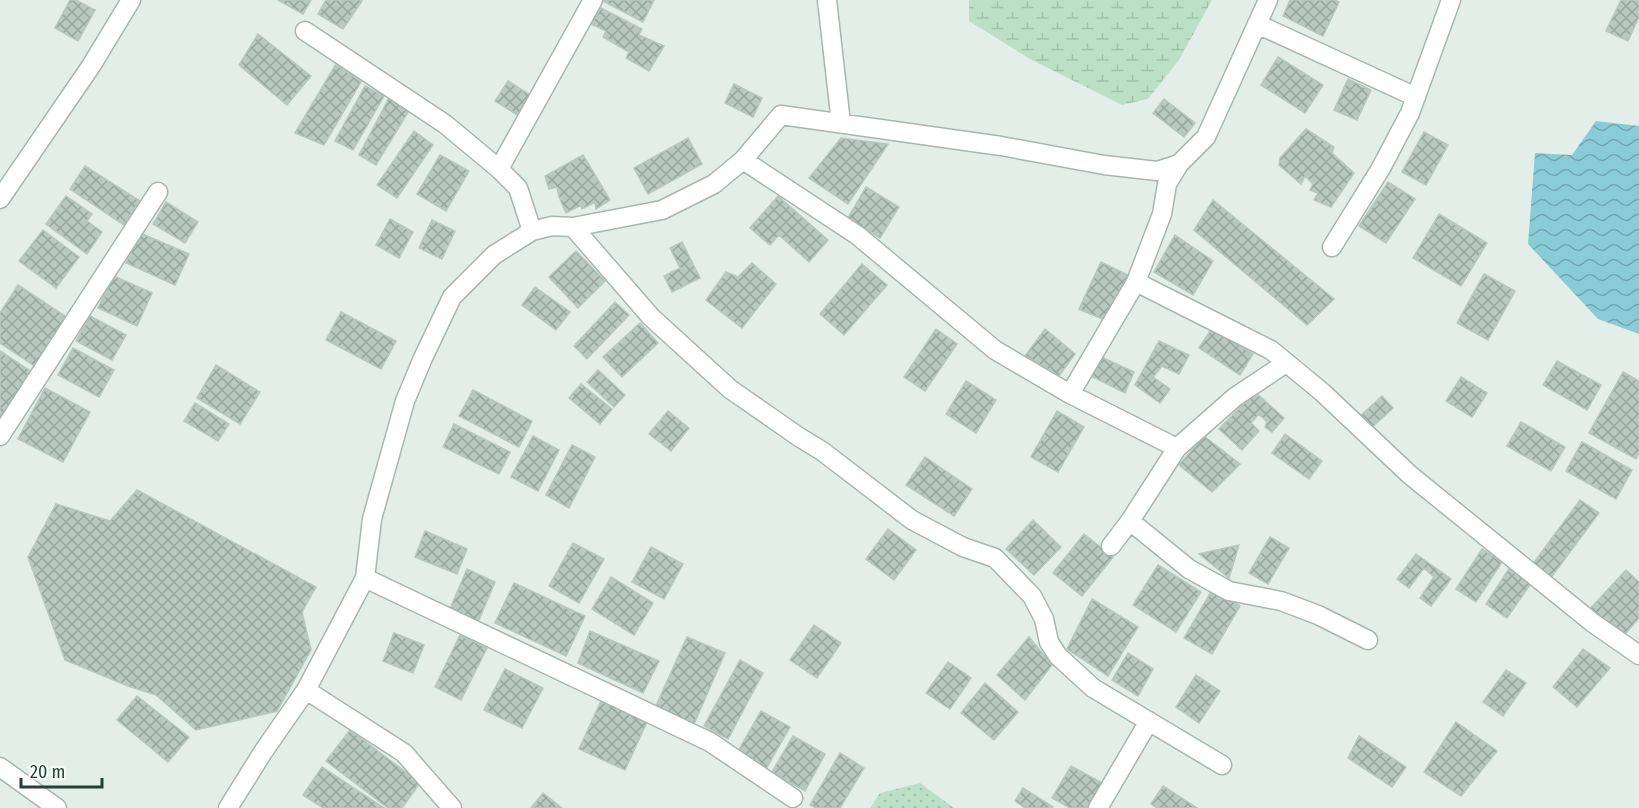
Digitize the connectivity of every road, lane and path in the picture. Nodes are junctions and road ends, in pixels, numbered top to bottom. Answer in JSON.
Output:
{"nodes":[{"id":1,"x":131,"y":0,"type":"edge"},
{"id":2,"x":594,"y":0,"type":"edge"},
{"id":3,"x":827,"y":0,"type":"edge"},
{"id":4,"x":1268,"y":0,"type":"edge"},
{"id":5,"x":1451,"y":0,"type":"edge"},
{"id":6,"x":1257,"y":24,"type":"junction"},
{"id":7,"x":305,"y":31,"type":"dead end"},
{"id":8,"x":1416,"y":97,"type":"junction"},
{"id":9,"x":841,"y":123,"type":"junction"},
{"id":10,"x":743,"y":160,"type":"junction"},
{"id":11,"x":1179,"y":164,"type":"junction"},
{"id":12,"x":499,"y":169,"type":"junction"},
{"id":13,"x":158,"y":192,"type":"dead end"},
{"id":14,"x":0,"y":199,"type":"edge"},
{"id":15,"x":573,"y":227,"type":"junction"},
{"id":16,"x":532,"y":231,"type":"junction"},
{"id":17,"x":1332,"y":247,"type":"dead end"},
{"id":18,"x":1136,"y":282,"type":"junction"},
{"id":19,"x":1286,"y":363,"type":"junction"},
{"id":20,"x":1070,"y":394,"type":"junction"},
{"id":21,"x":0,"y":436,"type":"edge"},
{"id":22,"x":1177,"y":448,"type":"junction"},
{"id":23,"x":1130,"y":521,"type":"junction"},
{"id":24,"x":1111,"y":546,"type":"dead end"},
{"id":25,"x":365,"y":578,"type":"junction"},
{"id":26,"x":1368,"y":640,"type":"dead end"},
{"id":27,"x":1639,"y":655,"type":"edge"},
{"id":28,"x":306,"y":690,"type":"junction"},
{"id":29,"x":1149,"y":721,"type":"junction"},
{"id":30,"x":1222,"y":765,"type":"dead end"},
{"id":31,"x":0,"y":767,"type":"edge"},
{"id":32,"x":793,"y":798,"type":"dead end"},
{"id":33,"x":57,"y":808,"type":"edge"},
{"id":34,"x":228,"y":808,"type":"edge"},
{"id":35,"x":452,"y":808,"type":"edge"},
{"id":36,"x":1098,"y":808,"type":"edge"}],
"edges":[{"from":1,"to":14,"type":"street"},
{"from":2,"to":12,"type":"street"},
{"from":3,"to":9,"type":"street"},
{"from":4,"to":6,"type":"street"},
{"from":5,"to":8,"type":"street"},
{"from":6,"to":8,"type":"street"},
{"from":6,"to":11,"type":"street"},
{"from":7,"to":12,"type":"street"},
{"from":8,"to":17,"type":"street"},
{"from":9,"to":10,"type":"street"},
{"from":9,"to":11,"type":"street"},
{"from":10,"to":15,"type":"street"},
{"from":10,"to":20,"type":"street"},
{"from":11,"to":18,"type":"street"},
{"from":12,"to":16,"type":"street"},
{"from":13,"to":21,"type":"street"},
{"from":15,"to":16,"type":"street"},
{"from":15,"to":29,"type":"street"},
{"from":16,"to":25,"type":"street"},
{"from":18,"to":19,"type":"street"},
{"from":18,"to":20,"type":"street"},
{"from":19,"to":22,"type":"street"},
{"from":19,"to":27,"type":"street"},
{"from":20,"to":22,"type":"street"},
{"from":22,"to":23,"type":"street"},
{"from":23,"to":24,"type":"street"},
{"from":23,"to":26,"type":"street"},
{"from":25,"to":28,"type":"street"},
{"from":25,"to":32,"type":"street"},
{"from":28,"to":34,"type":"street"},
{"from":28,"to":35,"type":"street"},
{"from":29,"to":30,"type":"street"},
{"from":29,"to":36,"type":"street"},
{"from":31,"to":33,"type":"street"}]}
